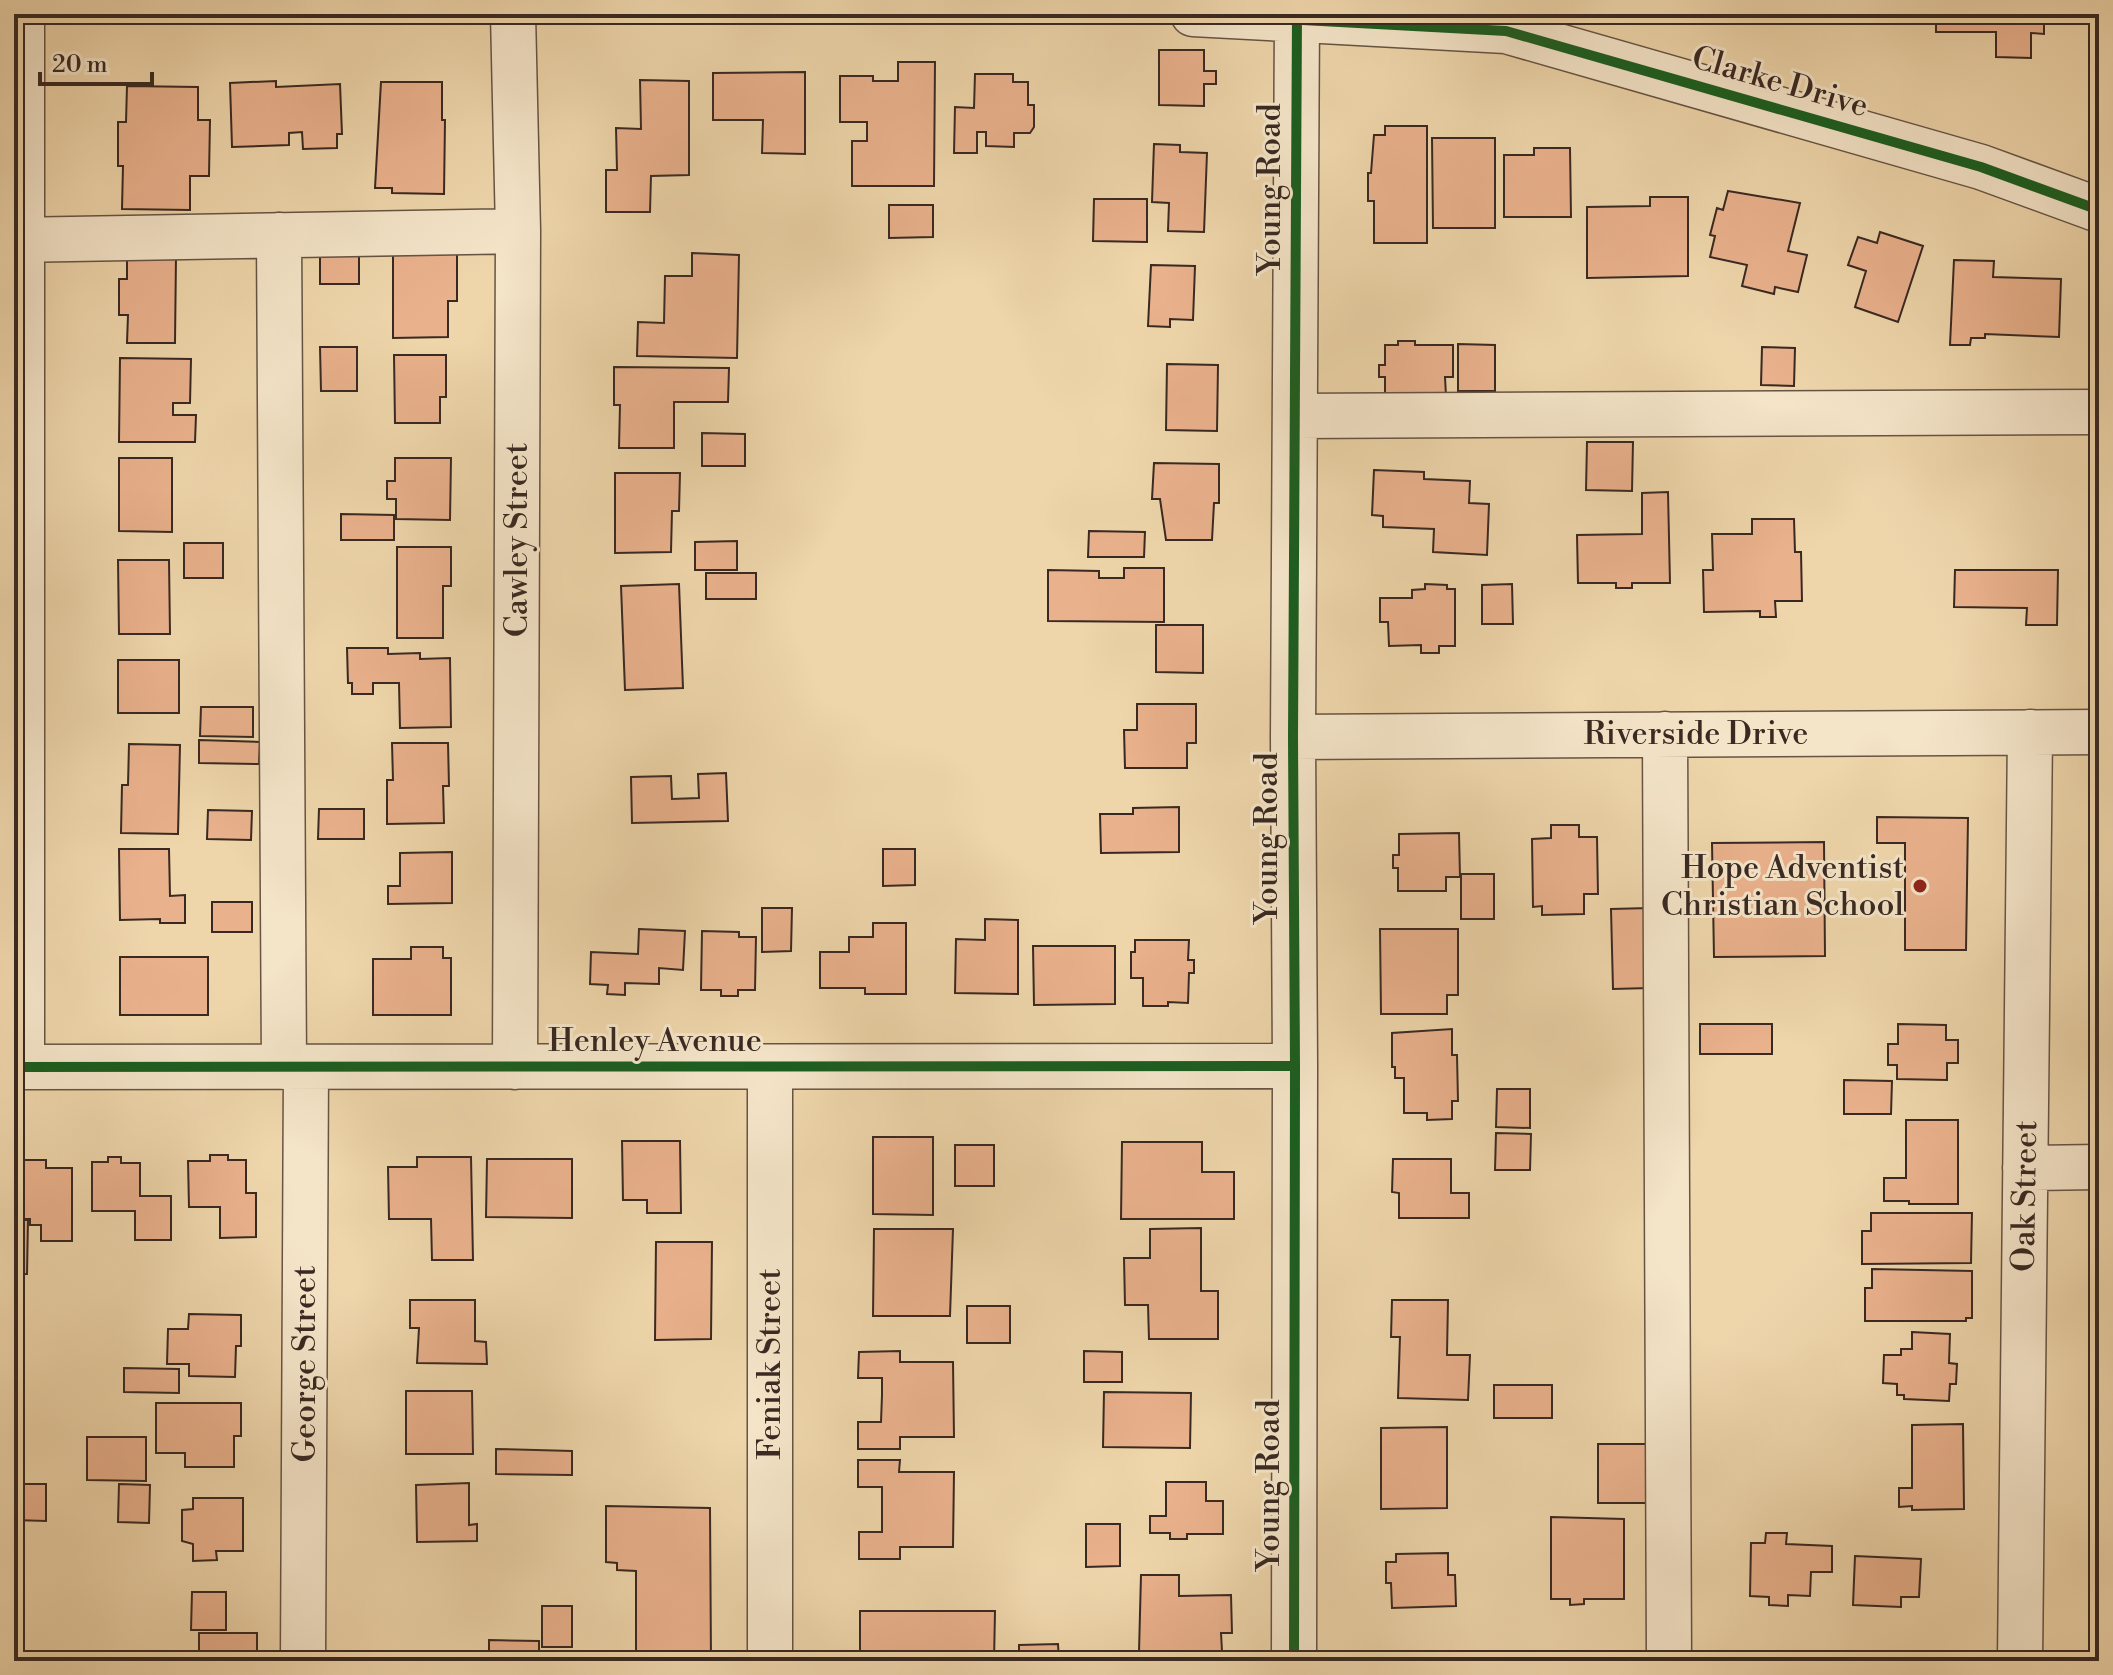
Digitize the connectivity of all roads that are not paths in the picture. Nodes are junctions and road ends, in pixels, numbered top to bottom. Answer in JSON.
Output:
{"nodes":[{"id":1,"x":22,"y":14,"type":"edge"},
{"id":2,"x":513,"y":14,"type":"edge"},
{"id":3,"x":1193,"y":14,"type":"edge"},
{"id":4,"x":1297,"y":18,"type":"edge"},
{"id":5,"x":2099,"y":210,"type":"edge"},
{"id":6,"x":518,"y":231,"type":"junction"},
{"id":7,"x":279,"y":235,"type":"junction"},
{"id":8,"x":18,"y":240,"type":"edge"},
{"id":9,"x":2099,"y":412,"type":"edge"},
{"id":10,"x":1295,"y":416,"type":"junction"},
{"id":11,"x":2030,"y":732,"type":"junction"},
{"id":12,"x":2099,"y":732,"type":"edge"},
{"id":13,"x":1665,"y":734,"type":"junction"},
{"id":14,"x":1293,"y":737,"type":"junction"},
{"id":15,"x":1295,"y":1066,"type":"junction"},
{"id":16,"x":18,"y":1067,"type":"edge"},
{"id":17,"x":295,"y":1067,"type":"junction"},
{"id":18,"x":515,"y":1067,"type":"junction"},
{"id":19,"x":770,"y":1067,"type":"junction"},
{"id":20,"x":2099,"y":1167,"type":"edge"},
{"id":21,"x":2025,"y":1168,"type":"junction"},
{"id":22,"x":303,"y":1661,"type":"edge"},
{"id":23,"x":770,"y":1661,"type":"edge"},
{"id":24,"x":1294,"y":1661,"type":"edge"},
{"id":25,"x":1669,"y":1661,"type":"edge"},
{"id":26,"x":2020,"y":1661,"type":"edge"}],
"edges":[{"from":1,"to":8,"type":"street"},
{"from":2,"to":6,"type":"street","name":"Cawley Street"},
{"from":3,"to":4,"type":"street","name":"Clarke Drive"},
{"from":4,"to":5,"type":"street","name":"Clarke Drive"},
{"from":4,"to":10,"type":"street","name":"Young Road"},
{"from":6,"to":7,"type":"street"},
{"from":6,"to":18,"type":"street","name":"Cawley Street"},
{"from":7,"to":8,"type":"street"},
{"from":7,"to":17,"type":"street","name":"George Street"},
{"from":8,"to":16,"type":"street"},
{"from":9,"to":10,"type":"street"},
{"from":10,"to":14,"type":"street","name":"Young Road"},
{"from":11,"to":12,"type":"street","name":"Riverside Drive"},
{"from":11,"to":13,"type":"street","name":"Riverside Drive"},
{"from":11,"to":21,"type":"street","name":"Oak Street"},
{"from":13,"to":14,"type":"street","name":"Riverside Drive"},
{"from":13,"to":25,"type":"street"},
{"from":14,"to":15,"type":"street","name":"Young Road"},
{"from":15,"to":19,"type":"street","name":"Henley Avenue"},
{"from":15,"to":24,"type":"street","name":"Young Road"},
{"from":16,"to":17,"type":"street","name":"Henley Avenue"},
{"from":17,"to":18,"type":"street","name":"Henley Avenue"},
{"from":17,"to":22,"type":"street","name":"George Street"},
{"from":18,"to":19,"type":"street","name":"Henley Avenue"},
{"from":19,"to":23,"type":"street","name":"Feniak Street"},
{"from":20,"to":21,"type":"street"},
{"from":21,"to":26,"type":"street","name":"Oak Street"}]}
